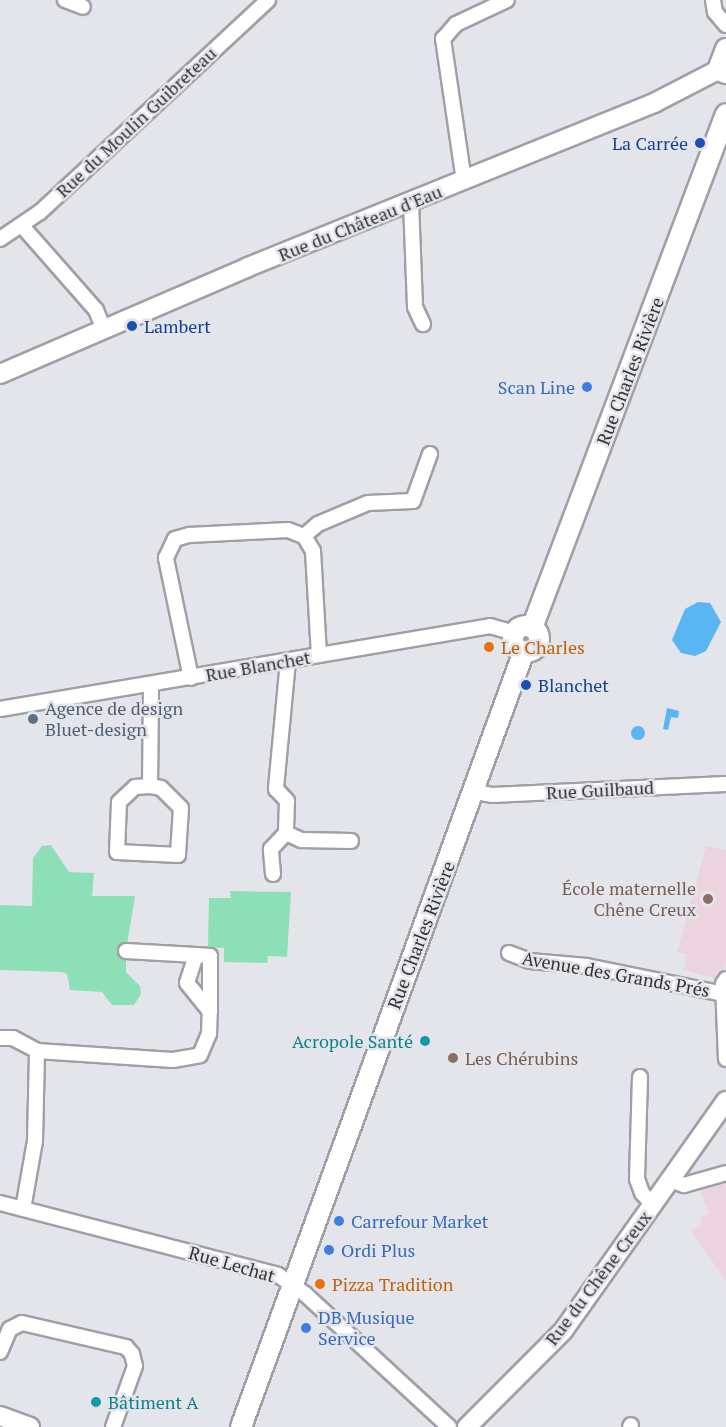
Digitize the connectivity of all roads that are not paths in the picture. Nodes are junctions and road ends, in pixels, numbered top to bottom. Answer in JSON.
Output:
{"nodes":[{"id":1,"x":65,"y":0,"type":"edge"},
{"id":2,"x":268,"y":0,"type":"edge"},
{"id":3,"x":507,"y":0,"type":"edge"},
{"id":4,"x":713,"y":0,"type":"edge"},
{"id":5,"x":83,"y":7,"type":"dead end"},
{"id":6,"x":726,"y":25,"type":"edge"},
{"id":7,"x":726,"y":49,"type":"edge"},
{"id":8,"x":722,"y":71,"type":"edge"},
{"id":9,"x":726,"y":114,"type":"edge"},
{"id":10,"x":464,"y":181,"type":"junction"},
{"id":11,"x":411,"y":202,"type":"junction"},
{"id":12,"x":23,"y":227,"type":"junction"},
{"id":13,"x":0,"y":238,"type":"edge"},
{"id":14,"x":423,"y":324,"type":"dead end"},
{"id":15,"x":104,"y":330,"type":"junction"},
{"id":16,"x":0,"y":374,"type":"edge"},
{"id":17,"x":430,"y":454,"type":"dead end"},
{"id":18,"x":304,"y":536,"type":"junction"},
{"id":19,"x":524,"y":631,"type":"junction"},
{"id":20,"x":319,"y":655,"type":"junction"},
{"id":21,"x":288,"y":661,"type":"junction"},
{"id":22,"x":191,"y":678,"type":"junction"},
{"id":23,"x":151,"y":685,"type":"junction"},
{"id":24,"x":0,"y":709,"type":"edge"},
{"id":25,"x":726,"y":784,"type":"edge"},
{"id":26,"x":150,"y":786,"type":"junction"},
{"id":27,"x":475,"y":792,"type":"junction"},
{"id":28,"x":286,"y":833,"type":"junction"},
{"id":29,"x":351,"y":840,"type":"dead end"},
{"id":30,"x":273,"y":874,"type":"dead end"},
{"id":31,"x":126,"y":951,"type":"dead end"},
{"id":32,"x":509,"y":953,"type":"dead end"},
{"id":33,"x":196,"y":955,"type":"junction"},
{"id":34,"x":726,"y":979,"type":"edge"},
{"id":35,"x":723,"y":994,"type":"junction"},
{"id":36,"x":210,"y":1011,"type":"junction"},
{"id":37,"x":6,"y":1038,"type":"edge"},
{"id":38,"x":37,"y":1051,"type":"junction"},
{"id":39,"x":726,"y":1059,"type":"edge"},
{"id":40,"x":640,"y":1077,"type":"dead end"},
{"id":41,"x":726,"y":1101,"type":"edge"},
{"id":42,"x":726,"y":1173,"type":"edge"},
{"id":43,"x":670,"y":1180,"type":"junction"},
{"id":44,"x":0,"y":1203,"type":"edge"},
{"id":45,"x":653,"y":1206,"type":"junction"},
{"id":46,"x":23,"y":1209,"type":"junction"},
{"id":47,"x":292,"y":1285,"type":"junction"},
{"id":48,"x":0,"y":1352,"type":"edge"},
{"id":49,"x":0,"y":1416,"type":"edge"},
{"id":50,"x":240,"y":1425,"type":"edge"},
{"id":51,"x":30,"y":1427,"type":"edge"},
{"id":52,"x":113,"y":1427,"type":"edge"},
{"id":53,"x":449,"y":1427,"type":"edge"},
{"id":54,"x":467,"y":1427,"type":"edge"}],
"edges":[{"from":1,"to":5,"type":"street"},
{"from":2,"to":12,"type":"street","name":"Rue du Moulin Guibreteau"},
{"from":3,"to":10,"type":"street"},
{"from":4,"to":6,"type":"street"},
{"from":7,"to":8,"type":"main road"},
{"from":8,"to":10,"type":"street","name":"Rue du Château d'Eau"},
{"from":9,"to":19,"type":"main road","name":"Rue Charles Rivière"},
{"from":10,"to":11,"type":"street","name":"Rue du Château d'Eau"},
{"from":11,"to":14,"type":"street"},
{"from":11,"to":15,"type":"street","name":"Rue du Château d'Eau"},
{"from":12,"to":13,"type":"street","name":"Rue du Moulin Guibreteau"},
{"from":12,"to":15,"type":"street"},
{"from":15,"to":16,"type":"street","name":"Rue du Château d'Eau"},
{"from":17,"to":18,"type":"street"},
{"from":18,"to":20,"type":"street"},
{"from":18,"to":22,"type":"street"},
{"from":19,"to":20,"type":"street","name":"Rue Blanchet"},
{"from":19,"to":27,"type":"main road","name":"Rue Charles Rivière"},
{"from":20,"to":21,"type":"street","name":"Rue Blanchet"},
{"from":21,"to":22,"type":"street","name":"Rue Blanchet"},
{"from":21,"to":28,"type":"street"},
{"from":22,"to":23,"type":"street","name":"Rue Blanchet"},
{"from":23,"to":24,"type":"street","name":"Rue Blanchet"},
{"from":23,"to":26,"type":"street"},
{"from":25,"to":27,"type":"street","name":"Rue Guilbaud"},
{"from":26,"to":26,"type":"street"},
{"from":27,"to":47,"type":"main road","name":"Rue Charles Rivière"},
{"from":28,"to":29,"type":"street"},
{"from":28,"to":30,"type":"street"},
{"from":31,"to":33,"type":"street"},
{"from":32,"to":35,"type":"street","name":"Avenue des Grands Prés"},
{"from":33,"to":36,"type":"street"},
{"from":33,"to":36,"type":"street"},
{"from":34,"to":35,"type":"street"},
{"from":35,"to":39,"type":"street"},
{"from":36,"to":38,"type":"street"},
{"from":37,"to":38,"type":"street"},
{"from":38,"to":46,"type":"street"},
{"from":40,"to":45,"type":"street","name":"Rue du Chêne Creux"},
{"from":41,"to":43,"type":"street","name":"Rue du Chêne Creux"},
{"from":42,"to":43,"type":"street"},
{"from":43,"to":45,"type":"street","name":"Rue du Chêne Creux"},
{"from":44,"to":46,"type":"street","name":"Rue Lechat"},
{"from":45,"to":54,"type":"street","name":"Rue du Chêne Creux"},
{"from":46,"to":47,"type":"street","name":"Rue Lechat"},
{"from":47,"to":50,"type":"main road","name":"Rue Charles Rivière"},
{"from":47,"to":53,"type":"street","name":"Rue Lechat"},
{"from":48,"to":52,"type":"street"},
{"from":49,"to":51,"type":"street"}]}
